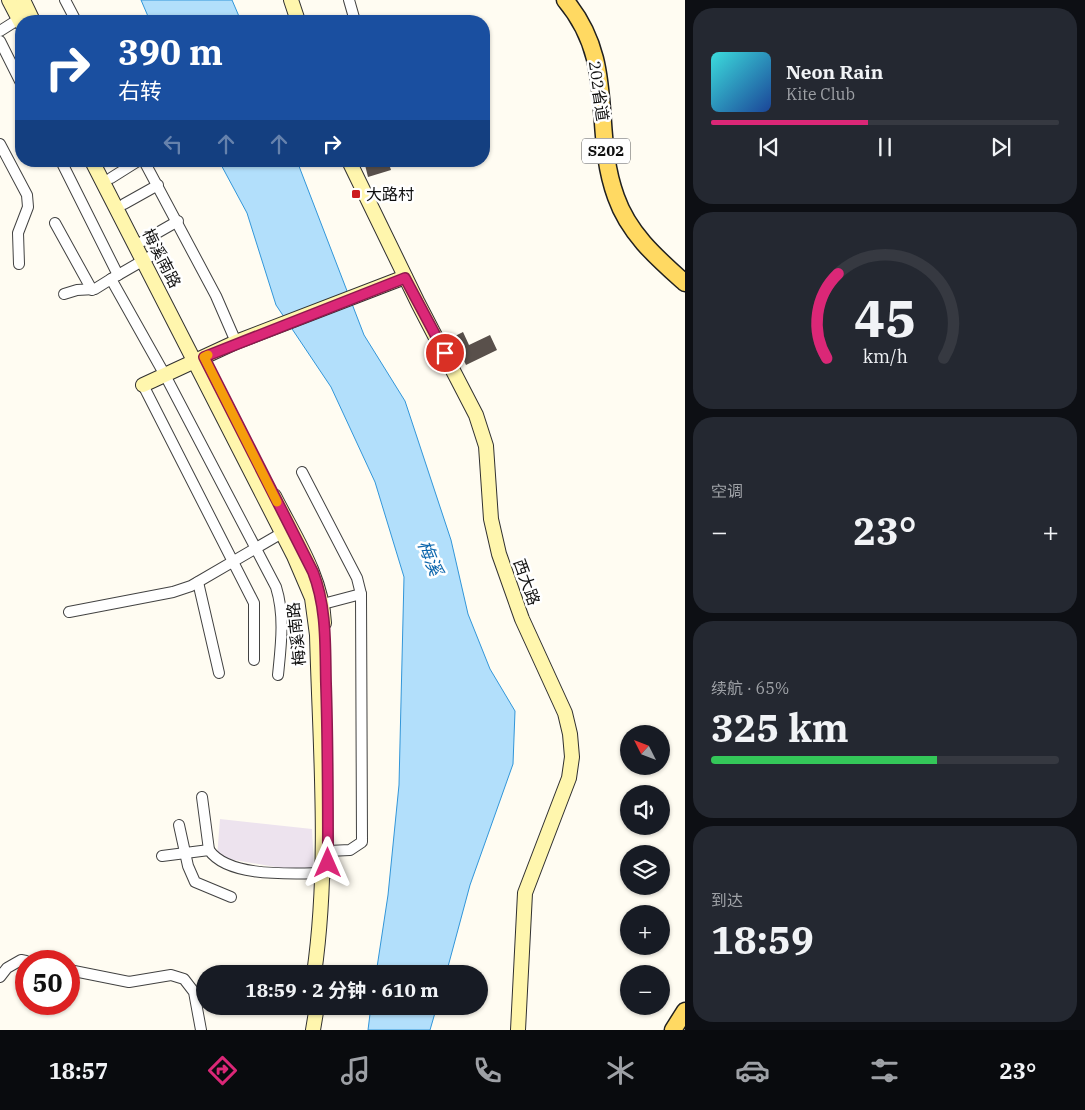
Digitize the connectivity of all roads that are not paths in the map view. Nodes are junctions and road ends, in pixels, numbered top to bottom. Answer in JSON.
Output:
{"nodes":[{"id":1,"x":9,"y":0,"type":"edge"},
{"id":2,"x":23,"y":0,"type":"edge"},
{"id":3,"x":65,"y":0,"type":"edge"},
{"id":4,"x":291,"y":0,"type":"edge"},
{"id":5,"x":349,"y":0,"type":"edge"},
{"id":6,"x":566,"y":0,"type":"edge"},
{"id":7,"x":20,"y":15,"type":"edge"},
{"id":8,"x":24,"y":15,"type":"edge"},
{"id":9,"x":73,"y":15,"type":"edge"},
{"id":10,"x":296,"y":15,"type":"edge"},
{"id":11,"x":353,"y":15,"type":"edge"},
{"id":12,"x":15,"y":25,"type":"edge"},
{"id":13,"x":0,"y":31,"type":"edge"},
{"id":14,"x":0,"y":41,"type":"edge"},
{"id":15,"x":15,"y":71,"type":"edge"},
{"id":16,"x":0,"y":144,"type":"edge"},
{"id":17,"x":64,"y":167,"type":"edge"},
{"id":18,"x":95,"y":167,"type":"edge"},
{"id":19,"x":105,"y":167,"type":"edge"},
{"id":20,"x":128,"y":167,"type":"edge"},
{"id":21,"x":147,"y":167,"type":"edge"},
{"id":22,"x":352,"y":167,"type":"edge"},
{"id":23,"x":111,"y":178,"type":"junction"},
{"id":24,"x":158,"y":186,"type":"junction"},
{"id":25,"x":124,"y":204,"type":"junction"},
{"id":26,"x":178,"y":221,"type":"junction"},
{"id":27,"x":54,"y":223,"type":"dead end"},
{"id":28,"x":143,"y":241,"type":"junction"},
{"id":29,"x":147,"y":258,"type":"junction"},
{"id":30,"x":19,"y":264,"type":"dead end"},
{"id":31,"x":114,"y":277,"type":"junction"},
{"id":32,"x":405,"y":278,"type":"junction"},
{"id":33,"x":685,"y":283,"type":"edge"},
{"id":34,"x":92,"y":290,"type":"junction"},
{"id":35,"x":64,"y":294,"type":"dead end"},
{"id":36,"x":230,"y":345,"type":"junction"},
{"id":37,"x":200,"y":359,"type":"junction"},
{"id":38,"x":164,"y":375,"type":"junction"},
{"id":39,"x":143,"y":385,"type":"joint"},
{"id":40,"x":302,"y":472,"type":"dead end"},
{"id":41,"x":282,"y":533,"type":"junction"},
{"id":42,"x":257,"y":547,"type":"junction"},
{"id":43,"x":234,"y":561,"type":"junction"},
{"id":44,"x":198,"y":582,"type":"junction"},
{"id":45,"x":361,"y":594,"type":"junction"},
{"id":46,"x":323,"y":604,"type":"junction"},
{"id":47,"x":69,"y":612,"type":"dead end"},
{"id":48,"x":254,"y":660,"type":"dead end"},
{"id":49,"x":219,"y":673,"type":"dead end"},
{"id":50,"x":278,"y":675,"type":"dead end"},
{"id":51,"x":202,"y":798,"type":"dead end"},
{"id":52,"x":179,"y":825,"type":"dead end"},
{"id":53,"x":209,"y":850,"type":"junction"},
{"id":54,"x":328,"y":851,"type":"junction"},
{"id":55,"x":185,"y":853,"type":"junction"},
{"id":56,"x":162,"y":856,"type":"dead end"},
{"id":57,"x":325,"y":873,"type":"junction"},
{"id":58,"x":231,"y":897,"type":"dead end"},
{"id":59,"x":15,"y":963,"type":"edge"},
{"id":60,"x":315,"y":965,"type":"edge"},
{"id":61,"x":321,"y":965,"type":"edge"},
{"id":62,"x":80,"y":972,"type":"edge"},
{"id":63,"x":0,"y":977,"type":"edge"},
{"id":64,"x":685,"y":1011,"type":"edge"},
{"id":65,"x":310,"y":1015,"type":"edge"},
{"id":66,"x":316,"y":1015,"type":"edge"},
{"id":67,"x":201,"y":1030,"type":"edge"},
{"id":68,"x":309,"y":1030,"type":"edge"},
{"id":69,"x":314,"y":1030,"type":"edge"},
{"id":70,"x":518,"y":1030,"type":"edge"},
{"id":71,"x":673,"y":1030,"type":"edge"}],
"edges":[{"from":1,"to":7,"type":"main road"},
{"from":2,"to":8,"type":"main road"},
{"from":3,"to":9,"type":"street"},
{"from":4,"to":10,"type":"main road"},
{"from":5,"to":11,"type":"street"},
{"from":6,"to":33,"type":"main road","name":"202省道","number":"S202"},
{"from":12,"to":13,"type":"street"},
{"from":14,"to":15,"type":"street"},
{"from":16,"to":30,"type":"street"},
{"from":17,"to":31,"type":"street"},
{"from":18,"to":29,"type":"main road","name":"梅溪南路"},
{"from":19,"to":23,"type":"main road","name":"梅溪南路"},
{"from":20,"to":23,"type":"street"},
{"from":21,"to":24,"type":"street"},
{"from":22,"to":32,"type":"main road","name":"西大路"},
{"from":23,"to":25,"type":"main road","name":"梅溪南路"},
{"from":24,"to":25,"type":"street"},
{"from":24,"to":26,"type":"street"},
{"from":25,"to":28,"type":"main road","name":"梅溪南路"},
{"from":26,"to":28,"type":"street"},
{"from":26,"to":36,"type":"street"},
{"from":27,"to":34,"type":"street"},
{"from":28,"to":29,"type":"main road","name":"梅溪南路"},
{"from":29,"to":31,"type":"street"},
{"from":29,"to":37,"type":"main road","name":"梅溪南路"},
{"from":31,"to":34,"type":"street"},
{"from":31,"to":38,"type":"street"},
{"from":32,"to":36,"type":"main road"},
{"from":32,"to":70,"type":"main road","name":"西大路"},
{"from":34,"to":35,"type":"street"},
{"from":36,"to":37,"type":"main road"},
{"from":37,"to":38,"type":"main road"},
{"from":37,"to":41,"type":"main road","name":"梅溪南路"},
{"from":37,"to":46,"type":"main road","name":"梅溪南路"},
{"from":38,"to":39,"type":"main road"},
{"from":38,"to":42,"type":"street"},
{"from":39,"to":43,"type":"street"},
{"from":40,"to":45,"type":"street"},
{"from":41,"to":42,"type":"street"},
{"from":41,"to":57,"type":"main road","name":"梅溪南路"},
{"from":42,"to":43,"type":"street"},
{"from":42,"to":50,"type":"street"},
{"from":43,"to":44,"type":"street"},
{"from":43,"to":48,"type":"street"},
{"from":44,"to":47,"type":"street"},
{"from":44,"to":49,"type":"street"},
{"from":45,"to":46,"type":"street"},
{"from":45,"to":54,"type":"street"},
{"from":46,"to":54,"type":"main road","name":"梅溪南路"},
{"from":51,"to":53,"type":"street"},
{"from":52,"to":55,"type":"street"},
{"from":53,"to":55,"type":"street"},
{"from":53,"to":57,"type":"street"},
{"from":54,"to":57,"type":"main road","name":"梅溪南路"},
{"from":55,"to":56,"type":"street"},
{"from":55,"to":58,"type":"street"},
{"from":57,"to":60,"type":"main road","name":"梅溪南路"},
{"from":57,"to":61,"type":"main road","name":"梅溪南路"},
{"from":59,"to":63,"type":"street"},
{"from":62,"to":67,"type":"street"},
{"from":64,"to":71,"type":"main road"},
{"from":65,"to":68,"type":"main road"},
{"from":66,"to":69,"type":"main road"}]}
